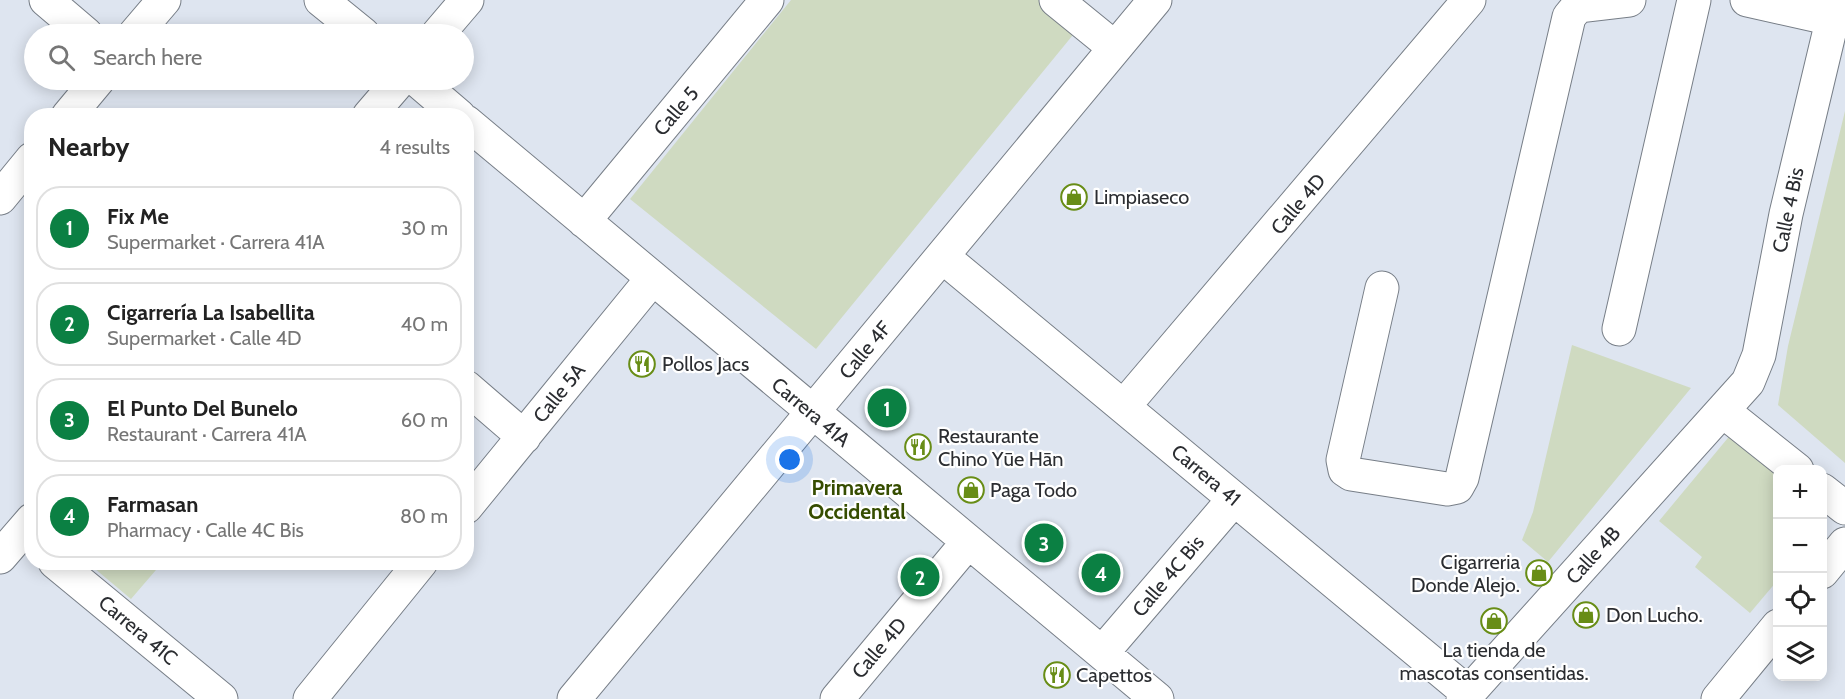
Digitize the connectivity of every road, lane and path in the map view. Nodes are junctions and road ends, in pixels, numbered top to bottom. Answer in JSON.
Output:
{"nodes":[{"id":1,"x":46,"y":0,"type":"edge"},
{"id":2,"x":164,"y":0,"type":"edge"},
{"id":3,"x":321,"y":0,"type":"edge"},
{"id":4,"x":467,"y":0,"type":"edge"},
{"id":5,"x":767,"y":0,"type":"edge"},
{"id":6,"x":1056,"y":0,"type":"edge"},
{"id":7,"x":1155,"y":0,"type":"edge"},
{"id":8,"x":1469,"y":0,"type":"edge"},
{"id":9,"x":1629,"y":0,"type":"edge"},
{"id":10,"x":1694,"y":0,"type":"edge"},
{"id":11,"x":1746,"y":0,"type":"edge"},
{"id":12,"x":1834,"y":9,"type":"edge"},
{"id":13,"x":74,"y":24,"type":"edge"},
{"id":14,"x":144,"y":24,"type":"edge"},
{"id":15,"x":351,"y":24,"type":"edge"},
{"id":16,"x":447,"y":24,"type":"edge"},
{"id":17,"x":1115,"y":48,"type":"junction"},
{"id":18,"x":90,"y":90,"type":"edge"},
{"id":19,"x":391,"y":90,"type":"edge"},
{"id":20,"x":429,"y":90,"type":"edge"},
{"id":21,"x":75,"y":108,"type":"edge"},
{"id":22,"x":376,"y":108,"type":"edge"},
{"id":23,"x":450,"y":108,"type":"edge"},
{"id":24,"x":474,"y":129,"type":"edge"},
{"id":25,"x":584,"y":221,"type":"junction"},
{"id":26,"x":943,"y":257,"type":"junction"},
{"id":27,"x":652,"y":279,"type":"junction"},
{"id":28,"x":1382,"y":288,"type":"dead end"},
{"id":29,"x":1619,"y":329,"type":"dead end"},
{"id":30,"x":474,"y":394,"type":"edge"},
{"id":31,"x":1125,"y":406,"type":"junction"},
{"id":32,"x":1723,"y":411,"type":"junction"},
{"id":33,"x":812,"y":413,"type":"junction"},
{"id":34,"x":524,"y":437,"type":"junction"},
{"id":35,"x":1791,"y":465,"type":"edge"},
{"id":36,"x":1827,"y":494,"type":"edge"},
{"id":37,"x":474,"y":497,"type":"edge"},
{"id":38,"x":1234,"y":499,"type":"junction"},
{"id":39,"x":1845,"y":508,"type":"edge"},
{"id":40,"x":968,"y":542,"type":"junction"},
{"id":41,"x":1845,"y":544,"type":"edge"},
{"id":42,"x":1827,"y":566,"type":"edge"},
{"id":43,"x":65,"y":570,"type":"edge"},
{"id":44,"x":415,"y":570,"type":"edge"},
{"id":45,"x":1777,"y":627,"type":"edge"},
{"id":46,"x":1102,"y":653,"type":"junction"},
{"id":47,"x":1466,"y":696,"type":"edge"},
{"id":48,"x":842,"y":697,"type":"edge"},
{"id":49,"x":221,"y":699,"type":"edge"},
{"id":50,"x":310,"y":699,"type":"edge"},
{"id":51,"x":574,"y":699,"type":"edge"},
{"id":52,"x":1157,"y":699,"type":"edge"},
{"id":53,"x":1718,"y":699,"type":"edge"}],
"edges":[{"from":1,"to":13,"type":"street"},
{"from":2,"to":14,"type":"street"},
{"from":3,"to":15,"type":"street"},
{"from":4,"to":16,"type":"street"},
{"from":5,"to":25,"type":"street","name":"Calle 5"},
{"from":6,"to":17,"type":"street"},
{"from":7,"to":17,"type":"street","name":"Calle 4F"},
{"from":8,"to":31,"type":"street","name":"Calle 4D"},
{"from":9,"to":28,"type":"street"},
{"from":10,"to":29,"type":"street"},
{"from":11,"to":12,"type":"street"},
{"from":12,"to":32,"type":"street","name":"Calle 4 Bis"},
{"from":17,"to":26,"type":"street","name":"Calle 4F"},
{"from":18,"to":21,"type":"street"},
{"from":19,"to":22,"type":"street"},
{"from":20,"to":23,"type":"street"},
{"from":24,"to":25,"type":"street","name":"Carrera 41A"},
{"from":25,"to":27,"type":"street","name":"Carrera 41A"},
{"from":26,"to":31,"type":"street","name":"Carrera 41"},
{"from":26,"to":33,"type":"street","name":"Calle 4F"},
{"from":27,"to":33,"type":"street","name":"Carrera 41A"},
{"from":27,"to":34,"type":"street","name":"Calle 5A"},
{"from":30,"to":34,"type":"street"},
{"from":31,"to":38,"type":"street","name":"Carrera 41"},
{"from":32,"to":35,"type":"street"},
{"from":32,"to":47,"type":"street","name":"Calle 4B"},
{"from":33,"to":40,"type":"street","name":"Carrera 41A"},
{"from":33,"to":51,"type":"street","name":"Calle 4F"},
{"from":34,"to":37,"type":"street","name":"Calle 5A"},
{"from":36,"to":39,"type":"street"},
{"from":38,"to":46,"type":"street","name":"Calle 4C Bis"},
{"from":38,"to":47,"type":"street","name":"Carrera 41"},
{"from":40,"to":46,"type":"street","name":"Carrera 41A"},
{"from":40,"to":48,"type":"street","name":"Calle 4D"},
{"from":41,"to":42,"type":"street"},
{"from":43,"to":49,"type":"street","name":"Carrera 41C"},
{"from":44,"to":50,"type":"street"},
{"from":45,"to":53,"type":"street"},
{"from":46,"to":52,"type":"street","name":"Carrera 41A"}]}
